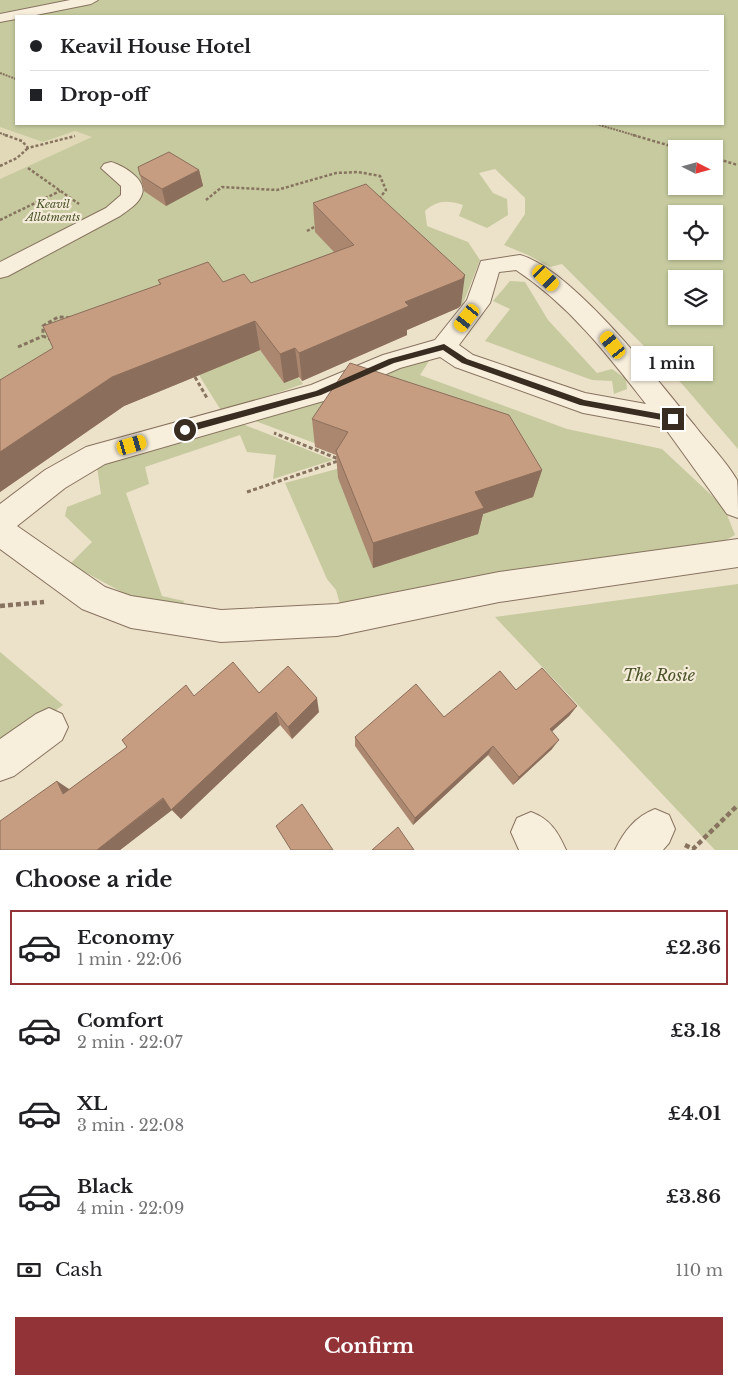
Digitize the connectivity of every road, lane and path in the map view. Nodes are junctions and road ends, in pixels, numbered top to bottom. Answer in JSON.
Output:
{"nodes":[{"id":1,"x":91,"y":0,"type":"edge"},
{"id":2,"x":15,"y":15,"type":"edge"},
{"id":3,"x":15,"y":15,"type":"edge"},
{"id":4,"x":0,"y":18,"type":"edge"},
{"id":5,"x":0,"y":73,"type":"edge"},
{"id":6,"x":15,"y":78,"type":"edge"},
{"id":7,"x":599,"y":125,"type":"edge"},
{"id":8,"x":0,"y":133,"type":"edge"},
{"id":9,"x":75,"y":136,"type":"dead end"},
{"id":10,"x":668,"y":145,"type":"edge"},
{"id":11,"x":28,"y":148,"type":"junction"},
{"id":12,"x":723,"y":161,"type":"edge"},
{"id":13,"x":0,"y":166,"type":"edge"},
{"id":14,"x":738,"y":166,"type":"edge"},
{"id":15,"x":28,"y":168,"type":"dead end"},
{"id":16,"x":111,"y":168,"type":"dead end"},
{"id":17,"x":60,"y":191,"type":"junction"},
{"id":18,"x":206,"y":200,"type":"dead end"},
{"id":19,"x":376,"y":202,"type":"edge"},
{"id":20,"x":100,"y":219,"type":"junction"},
{"id":21,"x":0,"y":220,"type":"edge"},
{"id":22,"x":321,"y":223,"type":"edge"},
{"id":23,"x":307,"y":231,"type":"dead end"},
{"id":24,"x":0,"y":271,"type":"edge"},
{"id":25,"x":79,"y":319,"type":"edge"},
{"id":26,"x":43,"y":336,"type":"junction"},
{"id":27,"x":54,"y":340,"type":"edge"},
{"id":28,"x":18,"y":347,"type":"dead end"},
{"id":29,"x":444,"y":347,"type":"junction"},
{"id":30,"x":231,"y":417,"type":"junction"},
{"id":31,"x":673,"y":419,"type":"junction"},
{"id":32,"x":246,"y":492,"type":"dead end"},
{"id":33,"x":738,"y":505,"type":"edge"},
{"id":34,"x":0,"y":522,"type":"edge"},
{"id":35,"x":0,"y":531,"type":"edge"},
{"id":36,"x":738,"y":553,"type":"edge"},
{"id":37,"x":49,"y":727,"type":"dead end"},
{"id":38,"x":0,"y":762,"type":"edge"},
{"id":39,"x":738,"y":805,"type":"edge"},
{"id":40,"x":646,"y":840,"type":"edge"}],
"edges":[{"from":1,"to":2,"type":"street"},
{"from":3,"to":4,"type":"street"},
{"from":5,"to":6,"type":"path"},
{"from":7,"to":10,"type":"path"},
{"from":8,"to":11,"type":"path"},
{"from":9,"to":11,"type":"path"},
{"from":11,"to":13,"type":"path"},
{"from":12,"to":14,"type":"path"},
{"from":15,"to":17,"type":"path"},
{"from":16,"to":20,"type":"street"},
{"from":17,"to":20,"type":"path"},
{"from":17,"to":21,"type":"path"},
{"from":18,"to":19,"type":"path"},
{"from":20,"to":24,"type":"street"},
{"from":22,"to":23,"type":"path"},
{"from":25,"to":26,"type":"path"},
{"from":26,"to":27,"type":"path"},
{"from":26,"to":28,"type":"path"},
{"from":29,"to":30,"type":"street"},
{"from":29,"to":31,"type":"street"},
{"from":29,"to":31,"type":"street"},
{"from":30,"to":32,"type":"path"},
{"from":30,"to":34,"type":"street"},
{"from":31,"to":33,"type":"street"},
{"from":35,"to":36,"type":"street"},
{"from":37,"to":38,"type":"street"},
{"from":39,"to":40,"type":"path"}]}
